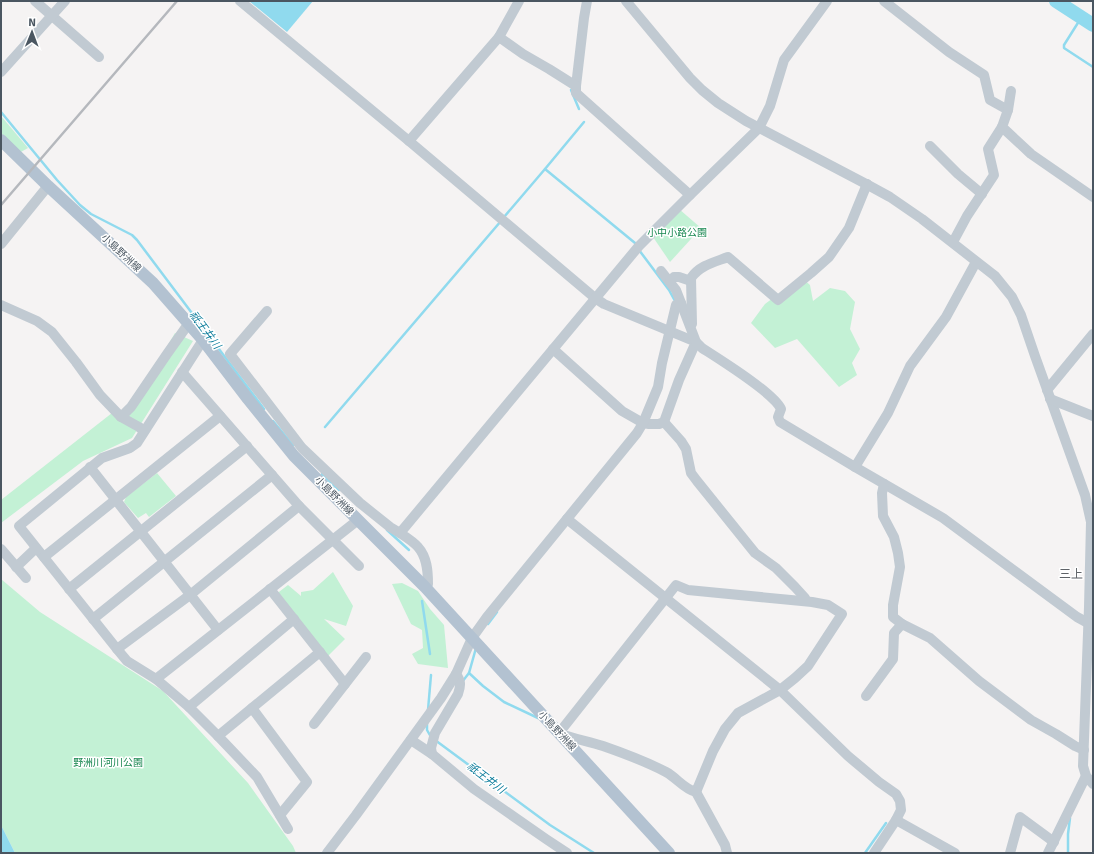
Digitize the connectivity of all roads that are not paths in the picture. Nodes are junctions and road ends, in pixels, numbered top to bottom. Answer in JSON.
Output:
{"nodes":[{"id":1,"x":35,"y":1,"type":"edge"},
{"id":2,"x":65,"y":1,"type":"edge"},
{"id":3,"x":240,"y":1,"type":"edge"},
{"id":4,"x":519,"y":1,"type":"edge"},
{"id":5,"x":587,"y":1,"type":"edge"},
{"id":6,"x":626,"y":1,"type":"edge"},
{"id":7,"x":827,"y":1,"type":"edge"},
{"id":8,"x":884,"y":1,"type":"edge"},
{"id":9,"x":52,"y":15,"type":"junction"},
{"id":10,"x":499,"y":37,"type":"junction"},
{"id":11,"x":99,"y":58,"type":"dead end"},
{"id":12,"x":2,"y":69,"type":"edge"},
{"id":13,"x":576,"y":86,"type":"junction"},
{"id":14,"x":1011,"y":91,"type":"dead end"},
{"id":15,"x":1008,"y":110,"type":"junction"},
{"id":16,"x":1002,"y":127,"type":"junction"},
{"id":17,"x":760,"y":128,"type":"junction"},
{"id":18,"x":1,"y":140,"type":"edge"},
{"id":19,"x":409,"y":141,"type":"junction"},
{"id":20,"x":930,"y":146,"type":"dead end"},
{"id":21,"x":867,"y":184,"type":"junction"},
{"id":22,"x":48,"y":186,"type":"junction"},
{"id":23,"x":982,"y":194,"type":"junction"},
{"id":24,"x":690,"y":195,"type":"junction"},
{"id":25,"x":1093,"y":197,"type":"edge"},
{"id":26,"x":952,"y":242,"type":"junction"},
{"id":27,"x":1,"y":244,"type":"edge"},
{"id":28,"x":976,"y":262,"type":"junction"},
{"id":29,"x":661,"y":271,"type":"dead end"},
{"id":30,"x":670,"y":281,"type":"junction"},
{"id":31,"x":692,"y":282,"type":"junction"},
{"id":32,"x":595,"y":298,"type":"junction"},
{"id":33,"x":681,"y":302,"type":"junction"},
{"id":34,"x":1,"y":305,"type":"edge"},
{"id":35,"x":268,"y":311,"type":"dead end"},
{"id":36,"x":189,"y":323,"type":"junction"},
{"id":37,"x":691,"y":328,"type":"junction"},
{"id":38,"x":670,"y":331,"type":"junction"},
{"id":39,"x":1093,"y":334,"type":"edge"},
{"id":40,"x":203,"y":340,"type":"junction"},
{"id":41,"x":553,"y":349,"type":"junction"},
{"id":42,"x":182,"y":372,"type":"junction"},
{"id":43,"x":1048,"y":394,"type":"junction"},
{"id":44,"x":121,"y":416,"type":"junction"},
{"id":45,"x":220,"y":416,"type":"junction"},
{"id":46,"x":1093,"y":416,"type":"edge"},
{"id":47,"x":664,"y":422,"type":"junction"},
{"id":48,"x":643,"y":423,"type":"junction"},
{"id":49,"x":144,"y":431,"type":"junction"},
{"id":50,"x":247,"y":446,"type":"junction"},
{"id":51,"x":90,"y":467,"type":"junction"},
{"id":52,"x":855,"y":467,"type":"junction"},
{"id":53,"x":272,"y":475,"type":"junction"},
{"id":54,"x":884,"y":484,"type":"junction"},
{"id":55,"x":115,"y":500,"type":"junction"},
{"id":56,"x":299,"y":506,"type":"junction"},
{"id":57,"x":567,"y":519,"type":"junction"},
{"id":58,"x":358,"y":520,"type":"junction"},
{"id":59,"x":141,"y":532,"type":"junction"},
{"id":60,"x":400,"y":533,"type":"junction"},
{"id":61,"x":333,"y":539,"type":"junction"},
{"id":62,"x":36,"y":548,"type":"junction"},
{"id":63,"x":1,"y":549,"type":"edge"},
{"id":64,"x":44,"y":557,"type":"junction"},
{"id":65,"x":164,"y":562,"type":"junction"},
{"id":66,"x":359,"y":566,"type":"dead end"},
{"id":67,"x":16,"y":567,"type":"junction"},
{"id":68,"x":26,"y":578,"type":"dead end"},
{"id":69,"x":425,"y":587,"type":"junction"},
{"id":70,"x":69,"y":589,"type":"junction"},
{"id":71,"x":270,"y":589,"type":"junction"},
{"id":72,"x":190,"y":594,"type":"junction"},
{"id":73,"x":666,"y":598,"type":"junction"},
{"id":74,"x":805,"y":601,"type":"junction"},
{"id":75,"x":1091,"y":607,"type":"edge"},
{"id":76,"x":93,"y":619,"type":"junction"},
{"id":77,"x":294,"y":619,"type":"junction"},
{"id":78,"x":1088,"y":623,"type":"junction"},
{"id":79,"x":902,"y":624,"type":"junction"},
{"id":80,"x":218,"y":630,"type":"junction"},
{"id":81,"x":472,"y":638,"type":"junction"},
{"id":82,"x":117,"y":649,"type":"junction"},
{"id":83,"x":320,"y":652,"type":"junction"},
{"id":84,"x":366,"y":657,"type":"dead end"},
{"id":85,"x":456,"y":674,"type":"junction"},
{"id":86,"x":156,"y":679,"type":"junction"},
{"id":87,"x":345,"y":684,"type":"junction"},
{"id":88,"x":780,"y":690,"type":"junction"},
{"id":89,"x":866,"y":696,"type":"dead end"},
{"id":90,"x":189,"y":707,"type":"junction"},
{"id":91,"x":252,"y":708,"type":"junction"},
{"id":92,"x":314,"y":724,"type":"dead end"},
{"id":93,"x":559,"y":733,"type":"junction"},
{"id":94,"x":218,"y":736,"type":"junction"},
{"id":95,"x":1088,"y":737,"type":"edge"},
{"id":96,"x":411,"y":740,"type":"junction"},
{"id":97,"x":1084,"y":750,"type":"junction"},
{"id":98,"x":432,"y":754,"type":"junction"},
{"id":99,"x":1086,"y":776,"type":"junction"},
{"id":100,"x":1093,"y":784,"type":"edge"},
{"id":101,"x":696,"y":792,"type":"junction"},
{"id":102,"x":280,"y":815,"type":"junction"},
{"id":103,"x":896,"y":820,"type":"junction"},
{"id":104,"x":288,"y":829,"type":"dead end"},
{"id":105,"x":1054,"y":842,"type":"junction"},
{"id":106,"x":327,"y":853,"type":"edge"},
{"id":107,"x":567,"y":853,"type":"edge"},
{"id":108,"x":669,"y":853,"type":"edge"},
{"id":109,"x":727,"y":853,"type":"edge"},
{"id":110,"x":874,"y":853,"type":"edge"},
{"id":111,"x":955,"y":853,"type":"edge"},
{"id":112,"x":1010,"y":853,"type":"edge"},
{"id":113,"x":1048,"y":853,"type":"edge"}],
"edges":[{"from":1,"to":9,"type":"street"},
{"from":2,"to":9,"type":"street"},
{"from":3,"to":19,"type":"street"},
{"from":4,"to":10,"type":"street"},
{"from":5,"to":13,"type":"street"},
{"from":6,"to":17,"type":"street"},
{"from":7,"to":17,"type":"street"},
{"from":8,"to":15,"type":"street"},
{"from":9,"to":11,"type":"street"},
{"from":9,"to":12,"type":"street"},
{"from":10,"to":13,"type":"street"},
{"from":10,"to":19,"type":"street"},
{"from":13,"to":24,"type":"street"},
{"from":14,"to":15,"type":"street"},
{"from":15,"to":16,"type":"street"},
{"from":16,"to":23,"type":"street"},
{"from":16,"to":25,"type":"street"},
{"from":17,"to":21,"type":"street"},
{"from":17,"to":24,"type":"street"},
{"from":18,"to":22,"type":"main road","name":"小島野洲線"},
{"from":19,"to":32,"type":"street"},
{"from":20,"to":23,"type":"street"},
{"from":21,"to":26,"type":"street"},
{"from":21,"to":31,"type":"street"},
{"from":22,"to":27,"type":"street"},
{"from":22,"to":36,"type":"main road","name":"小島野洲線"},
{"from":23,"to":26,"type":"street"},
{"from":24,"to":32,"type":"street"},
{"from":26,"to":28,"type":"street"},
{"from":28,"to":43,"type":"street"},
{"from":28,"to":52,"type":"street"},
{"from":29,"to":30,"type":"street"},
{"from":30,"to":31,"type":"street"},
{"from":30,"to":33,"type":"street"},
{"from":31,"to":37,"type":"street"},
{"from":32,"to":38,"type":"street"},
{"from":32,"to":41,"type":"street"},
{"from":33,"to":37,"type":"street"},
{"from":33,"to":38,"type":"street"},
{"from":34,"to":44,"type":"street"},
{"from":35,"to":60,"type":"street"},
{"from":36,"to":40,"type":"main road","name":"小島野洲線"},
{"from":36,"to":44,"type":"street"},
{"from":37,"to":52,"type":"street"},
{"from":38,"to":47,"type":"street"},
{"from":38,"to":48,"type":"street"},
{"from":39,"to":43,"type":"street"},
{"from":40,"to":42,"type":"street"},
{"from":40,"to":58,"type":"main road","name":"小島野洲線"},
{"from":41,"to":48,"type":"street"},
{"from":41,"to":60,"type":"street"},
{"from":42,"to":45,"type":"street"},
{"from":42,"to":49,"type":"street"},
{"from":43,"to":46,"type":"street"},
{"from":43,"to":75,"type":"street"},
{"from":44,"to":49,"type":"street"},
{"from":45,"to":50,"type":"street"},
{"from":45,"to":55,"type":"street"},
{"from":47,"to":48,"type":"street"},
{"from":47,"to":74,"type":"street"},
{"from":48,"to":57,"type":"street"},
{"from":49,"to":51,"type":"street"},
{"from":50,"to":53,"type":"street"},
{"from":50,"to":59,"type":"street"},
{"from":51,"to":55,"type":"street"},
{"from":51,"to":62,"type":"street"},
{"from":52,"to":54,"type":"street"},
{"from":53,"to":56,"type":"street"},
{"from":53,"to":65,"type":"street"},
{"from":54,"to":78,"type":"street"},
{"from":54,"to":79,"type":"street"},
{"from":55,"to":59,"type":"street"},
{"from":55,"to":64,"type":"street"},
{"from":56,"to":61,"type":"street"},
{"from":56,"to":72,"type":"street"},
{"from":57,"to":73,"type":"street"},
{"from":57,"to":81,"type":"street"},
{"from":58,"to":61,"type":"street"},
{"from":58,"to":69,"type":"main road","name":"小島野洲線"},
{"from":59,"to":65,"type":"street"},
{"from":59,"to":70,"type":"street"},
{"from":60,"to":69,"type":"street"},
{"from":61,"to":66,"type":"street"},
{"from":61,"to":71,"type":"street"},
{"from":62,"to":64,"type":"street"},
{"from":62,"to":67,"type":"street"},
{"from":63,"to":67,"type":"street"},
{"from":64,"to":70,"type":"street"},
{"from":65,"to":72,"type":"street"},
{"from":65,"to":76,"type":"street"},
{"from":67,"to":68,"type":"street"},
{"from":69,"to":81,"type":"main road","name":"小島野洲線"},
{"from":70,"to":76,"type":"street"},
{"from":71,"to":77,"type":"street"},
{"from":71,"to":80,"type":"street"},
{"from":72,"to":80,"type":"street"},
{"from":72,"to":82,"type":"street"},
{"from":73,"to":74,"type":"street"},
{"from":73,"to":88,"type":"street"},
{"from":73,"to":93,"type":"street"},
{"from":74,"to":88,"type":"street"},
{"from":75,"to":78,"type":"street"},
{"from":76,"to":82,"type":"street"},
{"from":77,"to":83,"type":"street"},
{"from":77,"to":90,"type":"street"},
{"from":78,"to":95,"type":"street"},
{"from":79,"to":89,"type":"street"},
{"from":79,"to":97,"type":"street"},
{"from":80,"to":86,"type":"street"},
{"from":81,"to":85,"type":"street"},
{"from":81,"to":93,"type":"main road","name":"小島野洲線"},
{"from":82,"to":86,"type":"street"},
{"from":83,"to":87,"type":"street"},
{"from":83,"to":91,"type":"street"},
{"from":84,"to":87,"type":"street"},
{"from":85,"to":96,"type":"street"},
{"from":85,"to":98,"type":"street"},
{"from":86,"to":90,"type":"street"},
{"from":87,"to":92,"type":"street"},
{"from":88,"to":101,"type":"street"},
{"from":88,"to":103,"type":"street"},
{"from":90,"to":94,"type":"street"},
{"from":91,"to":94,"type":"street"},
{"from":91,"to":102,"type":"street"},
{"from":93,"to":101,"type":"street"},
{"from":93,"to":108,"type":"main road","name":"小島野洲線"},
{"from":94,"to":102,"type":"street"},
{"from":95,"to":97,"type":"street"},
{"from":96,"to":98,"type":"street"},
{"from":96,"to":106,"type":"street"},
{"from":97,"to":99,"type":"street"},
{"from":98,"to":107,"type":"street"},
{"from":99,"to":100,"type":"street"},
{"from":99,"to":105,"type":"street"},
{"from":101,"to":109,"type":"street"},
{"from":102,"to":104,"type":"street"},
{"from":103,"to":110,"type":"street"},
{"from":103,"to":111,"type":"street"},
{"from":105,"to":112,"type":"street"},
{"from":105,"to":113,"type":"street"}]}
